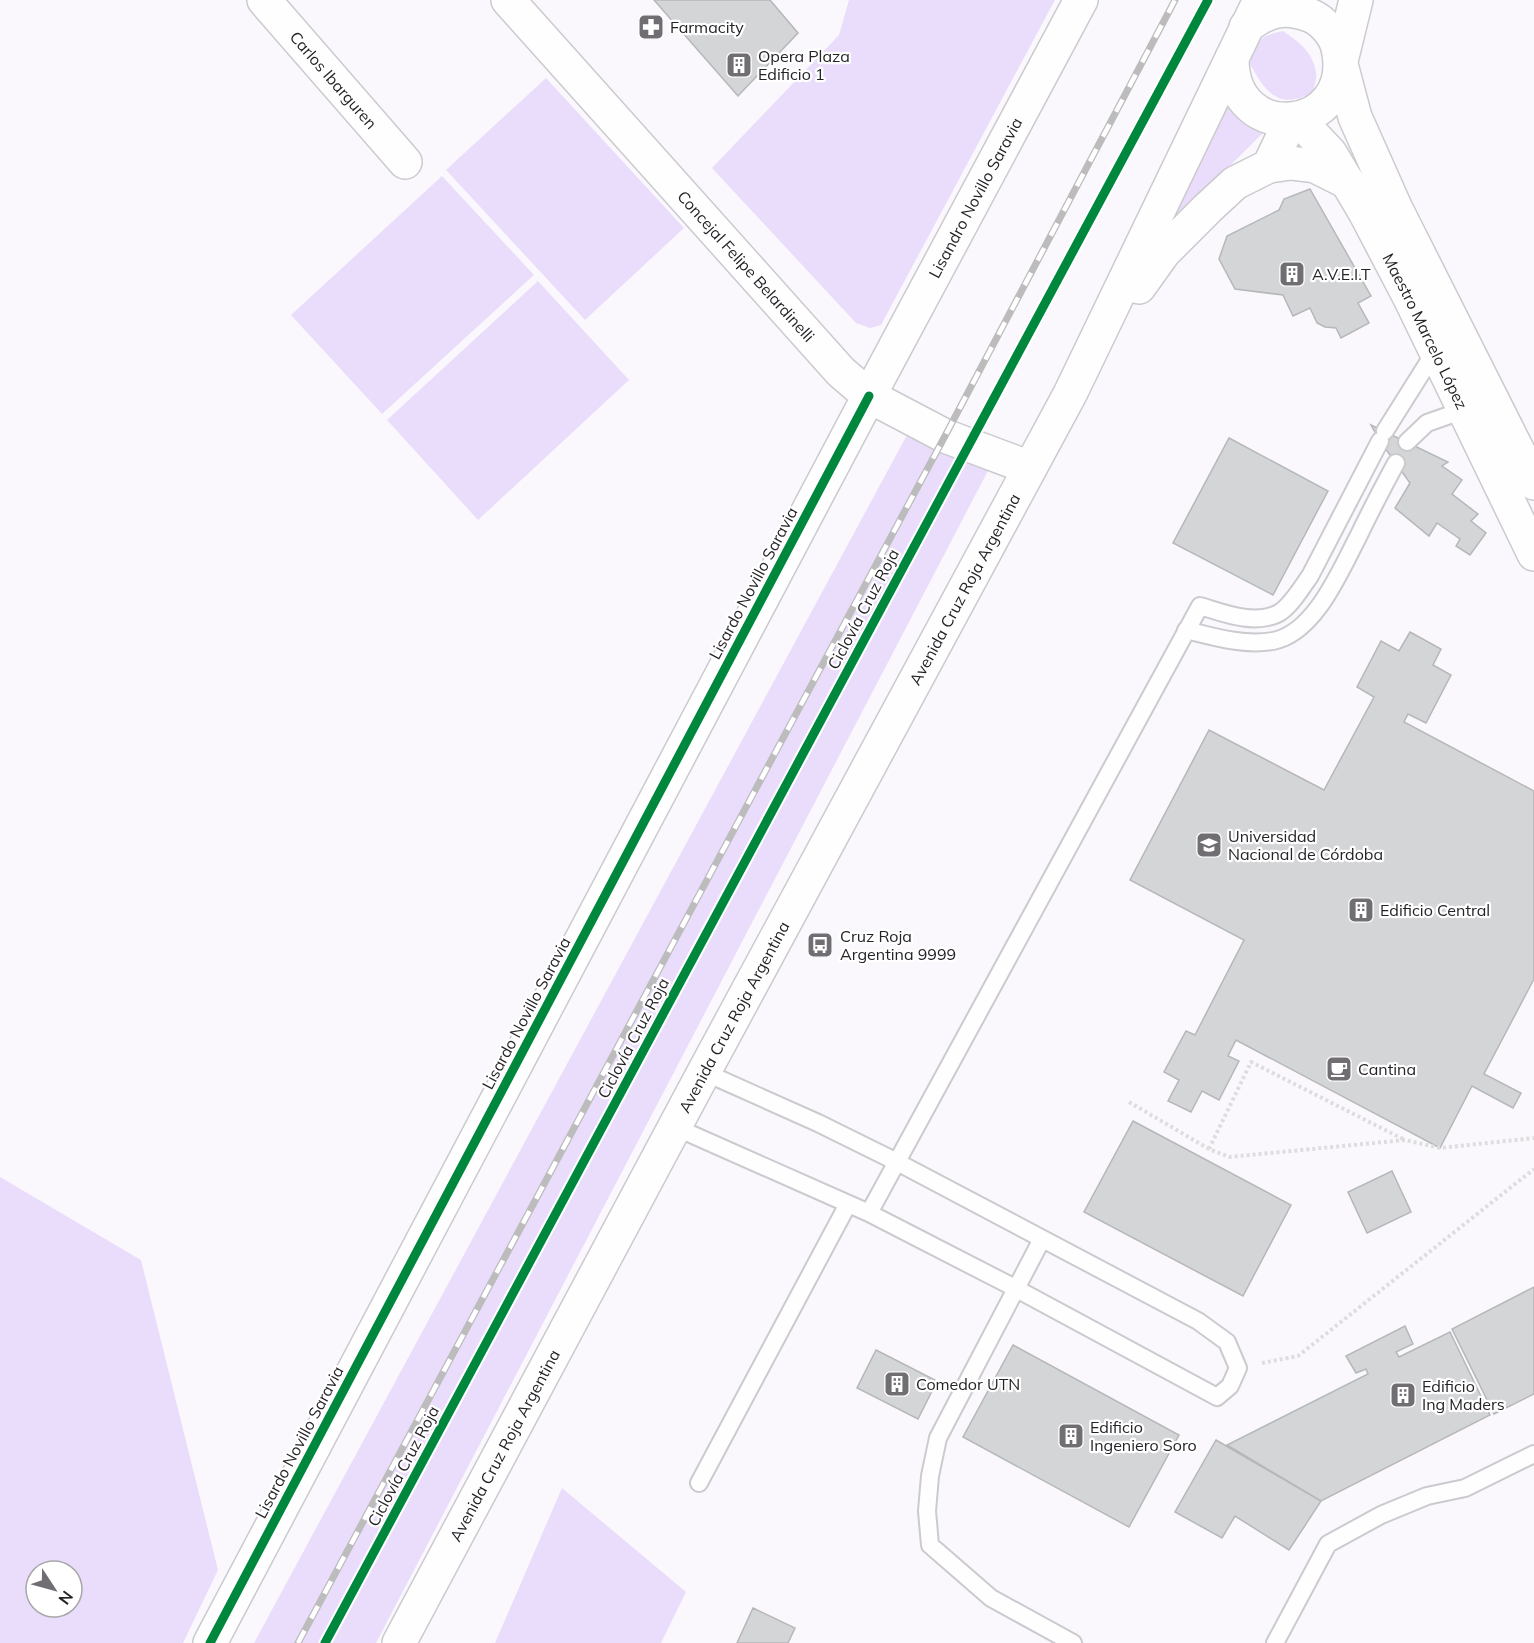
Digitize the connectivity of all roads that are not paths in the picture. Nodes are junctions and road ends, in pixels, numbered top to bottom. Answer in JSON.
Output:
{"nodes":[{"id":1,"x":264,"y":0,"type":"edge"},
{"id":2,"x":508,"y":0,"type":"edge"},
{"id":3,"x":1081,"y":0,"type":"edge"},
{"id":4,"x":1356,"y":0,"type":"edge"},
{"id":5,"x":1253,"y":14,"type":"edge"},
{"id":6,"x":1232,"y":58,"type":"junction"},
{"id":7,"x":1341,"y":64,"type":"junction"},
{"id":8,"x":1294,"y":119,"type":"junction"},
{"id":9,"x":405,"y":162,"type":"dead end"},
{"id":10,"x":1269,"y":165,"type":"junction"},
{"id":11,"x":1349,"y":183,"type":"junction"},
{"id":12,"x":1436,"y":350,"type":"junction"},
{"id":13,"x":1070,"y":394,"type":"junction"},
{"id":14,"x":869,"y":396,"type":"junction"},
{"id":15,"x":1464,"y":410,"type":"junction"},
{"id":16,"x":1407,"y":442,"type":"dead end"},
{"id":17,"x":1396,"y":463,"type":"dead end"},
{"id":18,"x":1030,"y":468,"type":"junction"},
{"id":19,"x":1534,"y":483,"type":"edge"},
{"id":20,"x":1534,"y":554,"type":"edge"},
{"id":21,"x":1186,"y":630,"type":"junction"},
{"id":22,"x":704,"y":1072,"type":"junction"},
{"id":23,"x":675,"y":1127,"type":"junction"},
{"id":24,"x":897,"y":1162,"type":"junction"},
{"id":25,"x":848,"y":1204,"type":"junction"},
{"id":26,"x":869,"y":1213,"type":"junction"},
{"id":27,"x":1042,"y":1239,"type":"junction"},
{"id":28,"x":1015,"y":1288,"type":"junction"},
{"id":29,"x":1534,"y":1454,"type":"edge"},
{"id":30,"x":699,"y":1483,"type":"dead end"},
{"id":31,"x":210,"y":1643,"type":"edge"},
{"id":32,"x":399,"y":1643,"type":"edge"},
{"id":33,"x":1072,"y":1643,"type":"edge"},
{"id":34,"x":1275,"y":1643,"type":"edge"}],
"edges":[{"from":1,"to":9,"type":"main road","name":"Carlos Ibarguren"},
{"from":2,"to":14,"type":"main road","name":"Concejal Felipe Belardinelli"},
{"from":3,"to":14,"type":"main road","name":"Lisandro Novillo Saravia"},
{"from":4,"to":7,"type":"main road"},
{"from":5,"to":6,"type":"main road"},
{"from":5,"to":7,"type":"main road"},
{"from":6,"to":8,"type":"main road"},
{"from":6,"to":13,"type":"main road","name":"Avenida Cruz Roja Argentina"},
{"from":7,"to":8,"type":"main road"},
{"from":7,"to":19,"type":"main road","name":"Maestro Marcelo López"},
{"from":8,"to":10,"type":"main road"},
{"from":8,"to":11,"type":"main road","name":"Maestro Marcelo López"},
{"from":10,"to":11,"type":"main road"},
{"from":10,"to":13,"type":"main road","name":"Avenida Cruz Roja Argentina"},
{"from":11,"to":12,"type":"main road","name":"Maestro Marcelo López"},
{"from":12,"to":15,"type":"main road","name":"Maestro Marcelo López"},
{"from":12,"to":21,"type":"lane"},
{"from":13,"to":18,"type":"main road","name":"Avenida Cruz Roja Argentina"},
{"from":14,"to":18,"type":"main road","name":"Concejal Felipe Belardinelli"},
{"from":14,"to":31,"type":"main road","name":"Lisardo Novillo Saravia"},
{"from":15,"to":16,"type":"lane"},
{"from":15,"to":20,"type":"main road","name":"Maestro Marcelo López"},
{"from":17,"to":21,"type":"lane"},
{"from":18,"to":22,"type":"main road","name":"Avenida Cruz Roja Argentina"},
{"from":21,"to":24,"type":"lane"},
{"from":22,"to":23,"type":"main road","name":"Avenida Cruz Roja Argentina"},
{"from":22,"to":24,"type":"lane"},
{"from":23,"to":25,"type":"lane"},
{"from":23,"to":32,"type":"main road","name":"Avenida Cruz Roja Argentina"},
{"from":24,"to":26,"type":"lane"},
{"from":24,"to":27,"type":"lane"},
{"from":25,"to":26,"type":"lane"},
{"from":25,"to":30,"type":"lane"},
{"from":26,"to":28,"type":"lane"},
{"from":27,"to":28,"type":"lane"},
{"from":27,"to":28,"type":"lane"},
{"from":28,"to":33,"type":"lane"},
{"from":29,"to":34,"type":"lane"}]}
